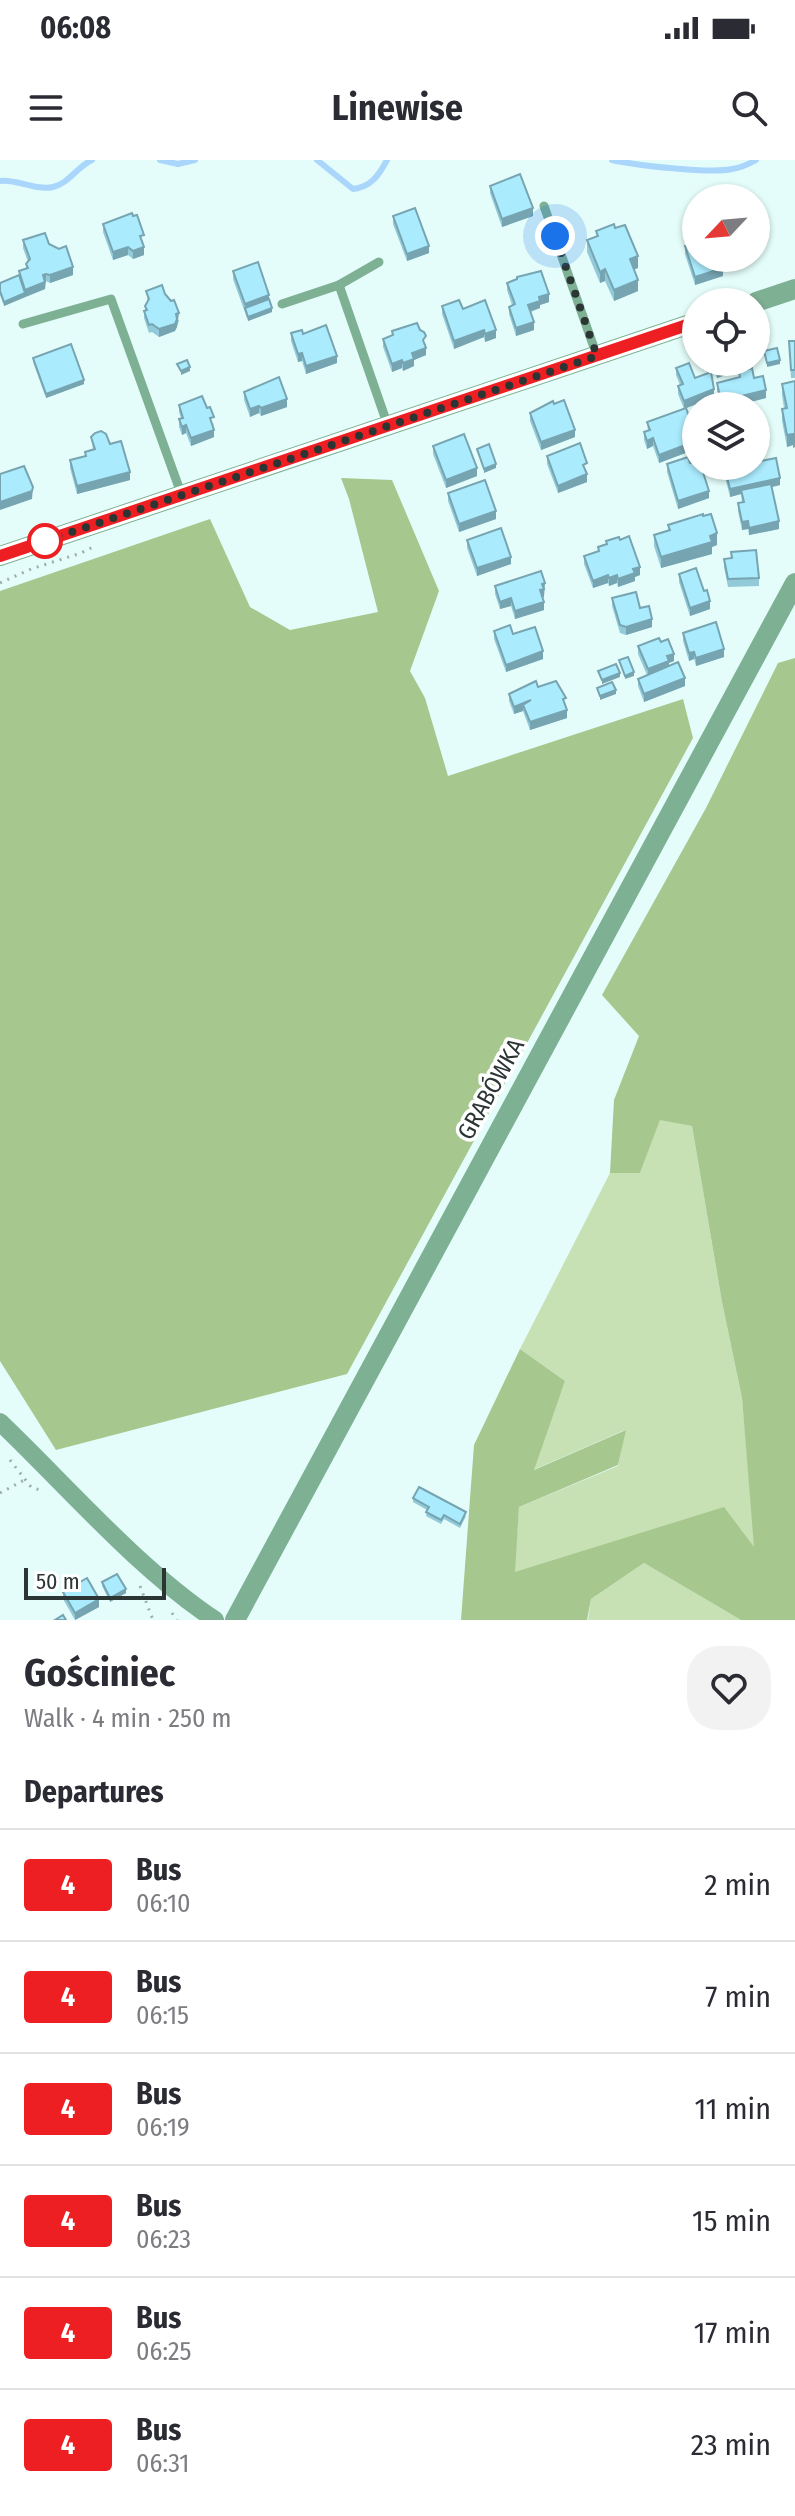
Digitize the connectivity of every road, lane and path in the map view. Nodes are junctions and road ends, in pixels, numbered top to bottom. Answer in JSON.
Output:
{"nodes":[{"id":1,"x":544,"y":206,"type":"dead end"},
{"id":2,"x":379,"y":262,"type":"dead end"},
{"id":3,"x":339,"y":285,"type":"junction"},
{"id":4,"x":795,"y":289,"type":"edge"},
{"id":5,"x":770,"y":297,"type":"edge"},
{"id":6,"x":282,"y":304,"type":"dead end"},
{"id":7,"x":23,"y":324,"type":"dead end"},
{"id":8,"x":682,"y":327,"type":"edge"},
{"id":9,"x":597,"y":356,"type":"junction"},
{"id":10,"x":388,"y":426,"type":"junction"},
{"id":11,"x":182,"y":496,"type":"junction"},
{"id":12,"x":0,"y":556,"type":"edge"},
{"id":13,"x":795,"y":583,"type":"edge"},
{"id":14,"x":0,"y":1422,"type":"edge"},
{"id":15,"x":46,"y":1466,"type":"junction"},
{"id":16,"x":0,"y":1493,"type":"edge"},
{"id":17,"x":142,"y":1591,"type":"dead end"},
{"id":18,"x":153,"y":1620,"type":"edge"},
{"id":19,"x":215,"y":1620,"type":"edge"},
{"id":20,"x":235,"y":1620,"type":"edge"}],
"edges":[{"from":1,"to":9,"type":"lane"},
{"from":2,"to":3,"type":"lane"},
{"from":3,"to":6,"type":"lane"},
{"from":3,"to":10,"type":"lane"},
{"from":4,"to":5,"type":"street"},
{"from":7,"to":11,"type":"lane"},
{"from":8,"to":9,"type":"street"},
{"from":9,"to":10,"type":"street"},
{"from":10,"to":11,"type":"street"},
{"from":11,"to":12,"type":"street"},
{"from":13,"to":20,"type":"street","name":"GRABÓWKA"},
{"from":14,"to":15,"type":"street"},
{"from":15,"to":16,"type":"path"},
{"from":15,"to":19,"type":"street"},
{"from":17,"to":18,"type":"path"}]}
